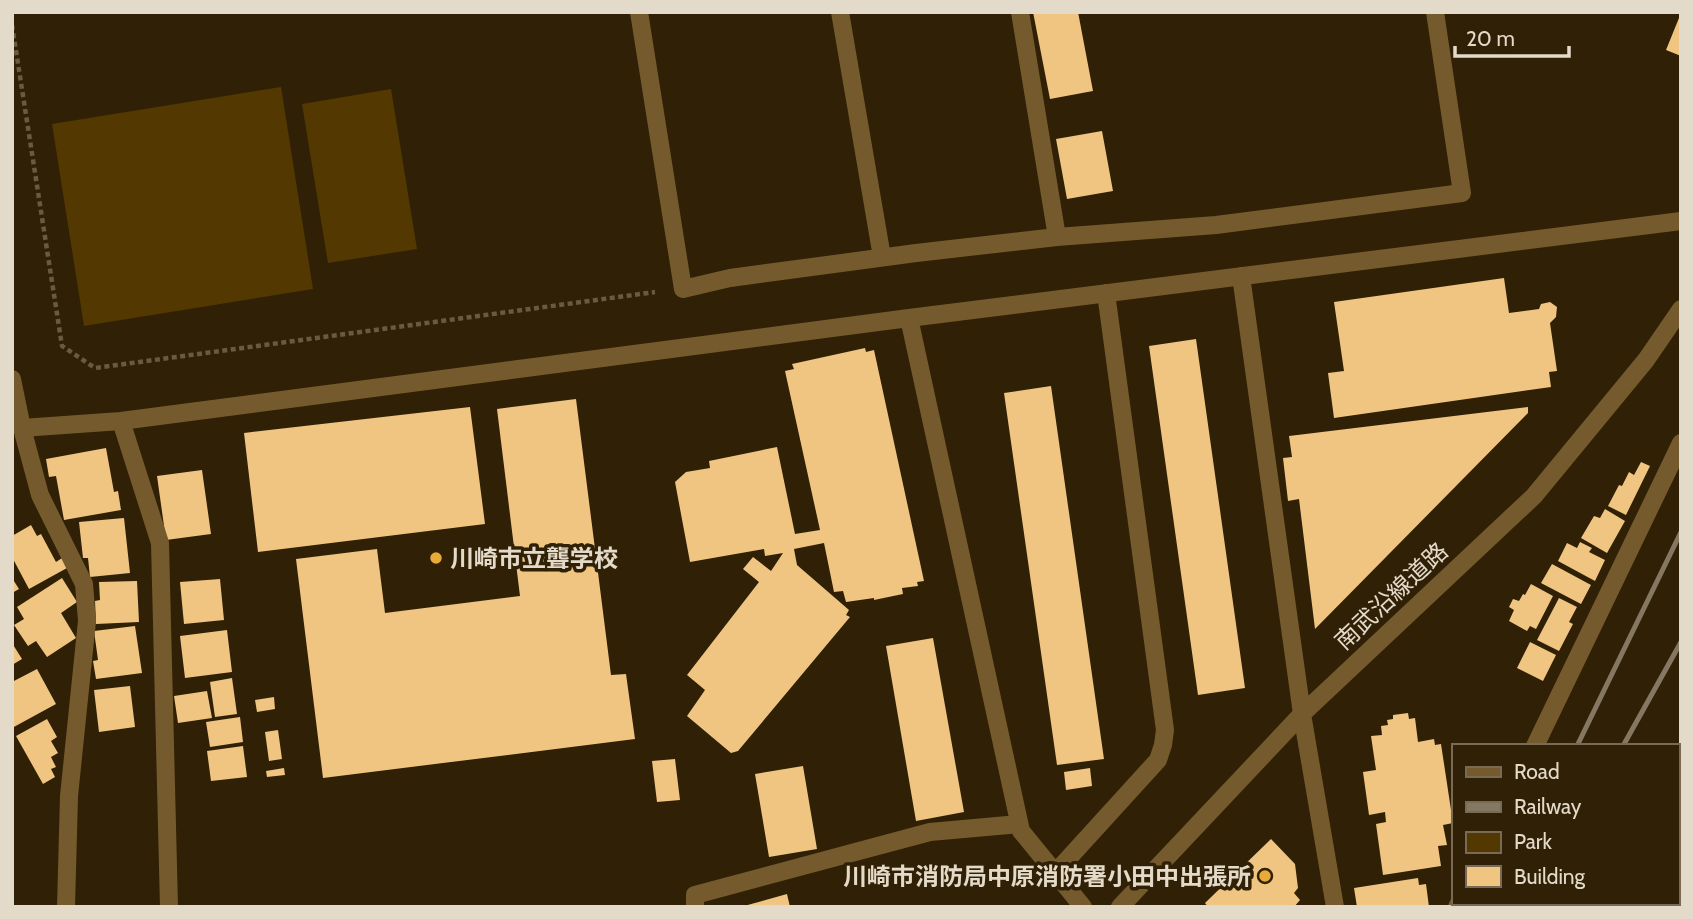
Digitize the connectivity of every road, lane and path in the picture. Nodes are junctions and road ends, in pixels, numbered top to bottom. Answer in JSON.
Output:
{"nodes":[{"id":1,"x":639,"y":12,"type":"edge"},
{"id":2,"x":840,"y":12,"type":"edge"},
{"id":3,"x":1020,"y":12,"type":"edge"},
{"id":4,"x":1435,"y":12,"type":"edge"},
{"id":5,"x":12,"y":25,"type":"edge"},
{"id":6,"x":1681,"y":221,"type":"edge"},
{"id":7,"x":1056,"y":237,"type":"junction"},
{"id":8,"x":882,"y":257,"type":"junction"},
{"id":9,"x":1241,"y":276,"type":"junction"},
{"id":10,"x":683,"y":289,"type":"junction"},
{"id":11,"x":1106,"y":293,"type":"junction"},
{"id":12,"x":1681,"y":309,"type":"edge"},
{"id":13,"x":909,"y":318,"type":"junction"},
{"id":14,"x":12,"y":379,"type":"edge"},
{"id":15,"x":15,"y":411,"type":"edge"},
{"id":16,"x":121,"y":421,"type":"junction"},
{"id":17,"x":22,"y":428,"type":"junction"},
{"id":18,"x":1681,"y":443,"type":"edge"},
{"id":19,"x":1302,"y":714,"type":"junction"},
{"id":20,"x":1536,"y":744,"type":"edge"},
{"id":21,"x":1019,"y":824,"type":"junction"},
{"id":22,"x":1056,"y":872,"type":"junction"},
{"id":23,"x":66,"y":907,"type":"edge"},
{"id":24,"x":169,"y":907,"type":"edge"},
{"id":25,"x":695,"y":907,"type":"edge"},
{"id":26,"x":1083,"y":907,"type":"edge"},
{"id":27,"x":1119,"y":907,"type":"edge"},
{"id":28,"x":1335,"y":907,"type":"edge"}],
"edges":[{"from":1,"to":10,"type":"street"},
{"from":2,"to":8,"type":"street"},
{"from":3,"to":7,"type":"street"},
{"from":4,"to":7,"type":"street"},
{"from":5,"to":10,"type":"path"},
{"from":6,"to":9,"type":"street"},
{"from":7,"to":8,"type":"street"},
{"from":8,"to":10,"type":"street"},
{"from":9,"to":11,"type":"street"},
{"from":9,"to":19,"type":"street"},
{"from":11,"to":13,"type":"street"},
{"from":11,"to":22,"type":"street"},
{"from":12,"to":19,"type":"street","name":"南武沿線道路"},
{"from":13,"to":16,"type":"street"},
{"from":13,"to":21,"type":"street"},
{"from":14,"to":15,"type":"street"},
{"from":15,"to":17,"type":"street"},
{"from":16,"to":17,"type":"street"},
{"from":16,"to":24,"type":"street"},
{"from":17,"to":23,"type":"street"},
{"from":18,"to":20,"type":"street"},
{"from":19,"to":27,"type":"street","name":"南武沿線道路"},
{"from":19,"to":28,"type":"street"},
{"from":21,"to":22,"type":"street"},
{"from":21,"to":25,"type":"street"},
{"from":22,"to":26,"type":"street"}]}
